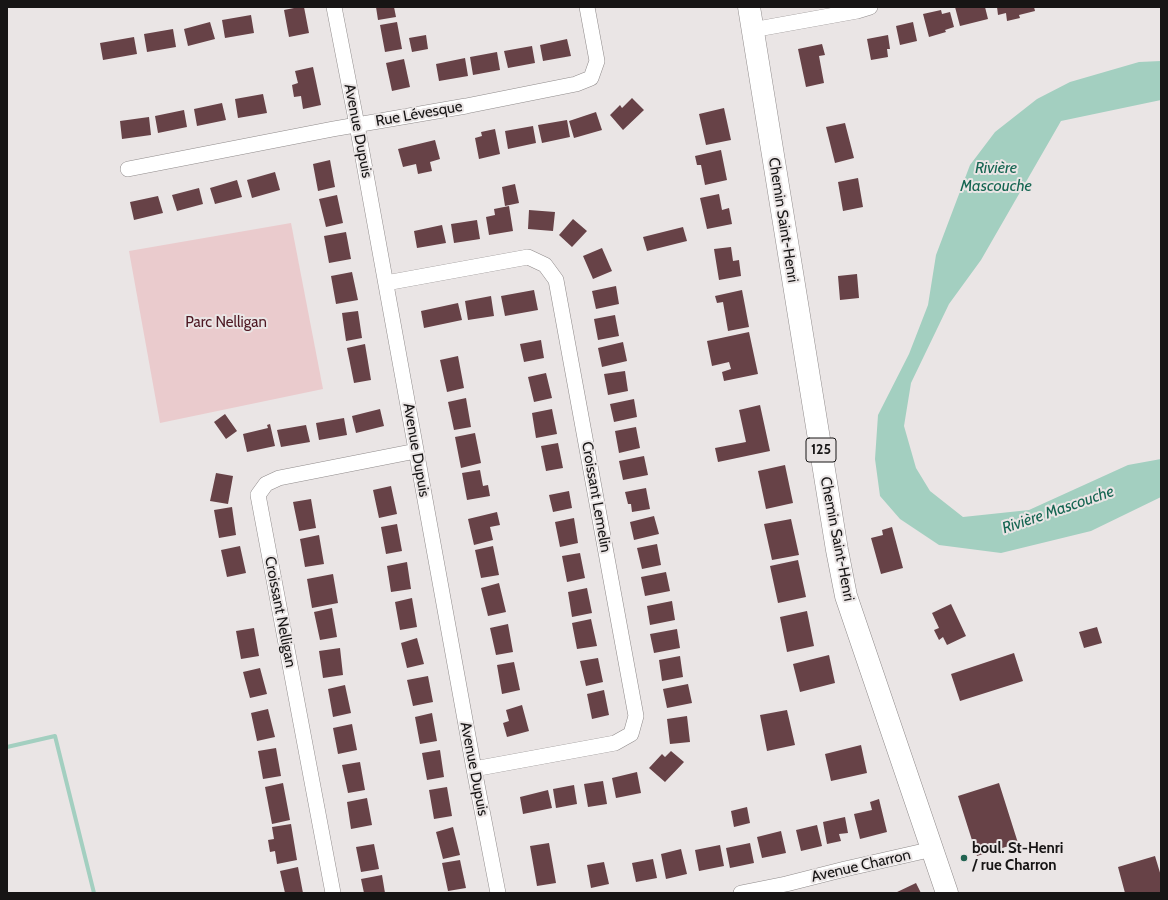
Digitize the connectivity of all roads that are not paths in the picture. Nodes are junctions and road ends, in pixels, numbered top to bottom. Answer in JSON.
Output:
{"nodes":[{"id":1,"x":334,"y":7,"type":"edge"},
{"id":2,"x":587,"y":7,"type":"edge"},
{"id":3,"x":749,"y":7,"type":"edge"},
{"id":4,"x":870,"y":7,"type":"edge"},
{"id":5,"x":752,"y":30,"type":"junction"},
{"id":6,"x":357,"y":125,"type":"junction"},
{"id":7,"x":128,"y":170,"type":"dead end"},
{"id":8,"x":386,"y":283,"type":"junction"},
{"id":9,"x":416,"y":452,"type":"junction"},
{"id":10,"x":474,"y":769,"type":"junction"},
{"id":11,"x":933,"y":849,"type":"junction"},
{"id":12,"x":788,"y":888,"type":"edge"},
{"id":13,"x":333,"y":893,"type":"edge"},
{"id":14,"x":498,"y":893,"type":"edge"},
{"id":15,"x":741,"y":893,"type":"edge"},
{"id":16,"x":947,"y":893,"type":"edge"}],
"edges":[{"from":1,"to":6,"type":"street","name":"Avenue Dupuis"},
{"from":2,"to":6,"type":"street","name":"Rue Lévesque"},
{"from":3,"to":5,"type":"main road","name":"Chemin Saint-Henri","number":"125"},
{"from":4,"to":5,"type":"street"},
{"from":5,"to":11,"type":"main road","name":"Chemin Saint-Henri","number":"125"},
{"from":6,"to":7,"type":"street","name":"Rue Lévesque"},
{"from":6,"to":8,"type":"street","name":"Avenue Dupuis"},
{"from":8,"to":9,"type":"street","name":"Avenue Dupuis"},
{"from":8,"to":10,"type":"street","name":"Croissant Lemelin"},
{"from":9,"to":10,"type":"street","name":"Avenue Dupuis"},
{"from":9,"to":13,"type":"street","name":"Croissant Nelligan"},
{"from":10,"to":14,"type":"street","name":"Avenue Dupuis"},
{"from":11,"to":12,"type":"street","name":"Avenue Charron"},
{"from":11,"to":16,"type":"main road","name":"Chemin Saint-Henri","number":"125"},
{"from":12,"to":15,"type":"street","name":"Avenue Charron"}]}
